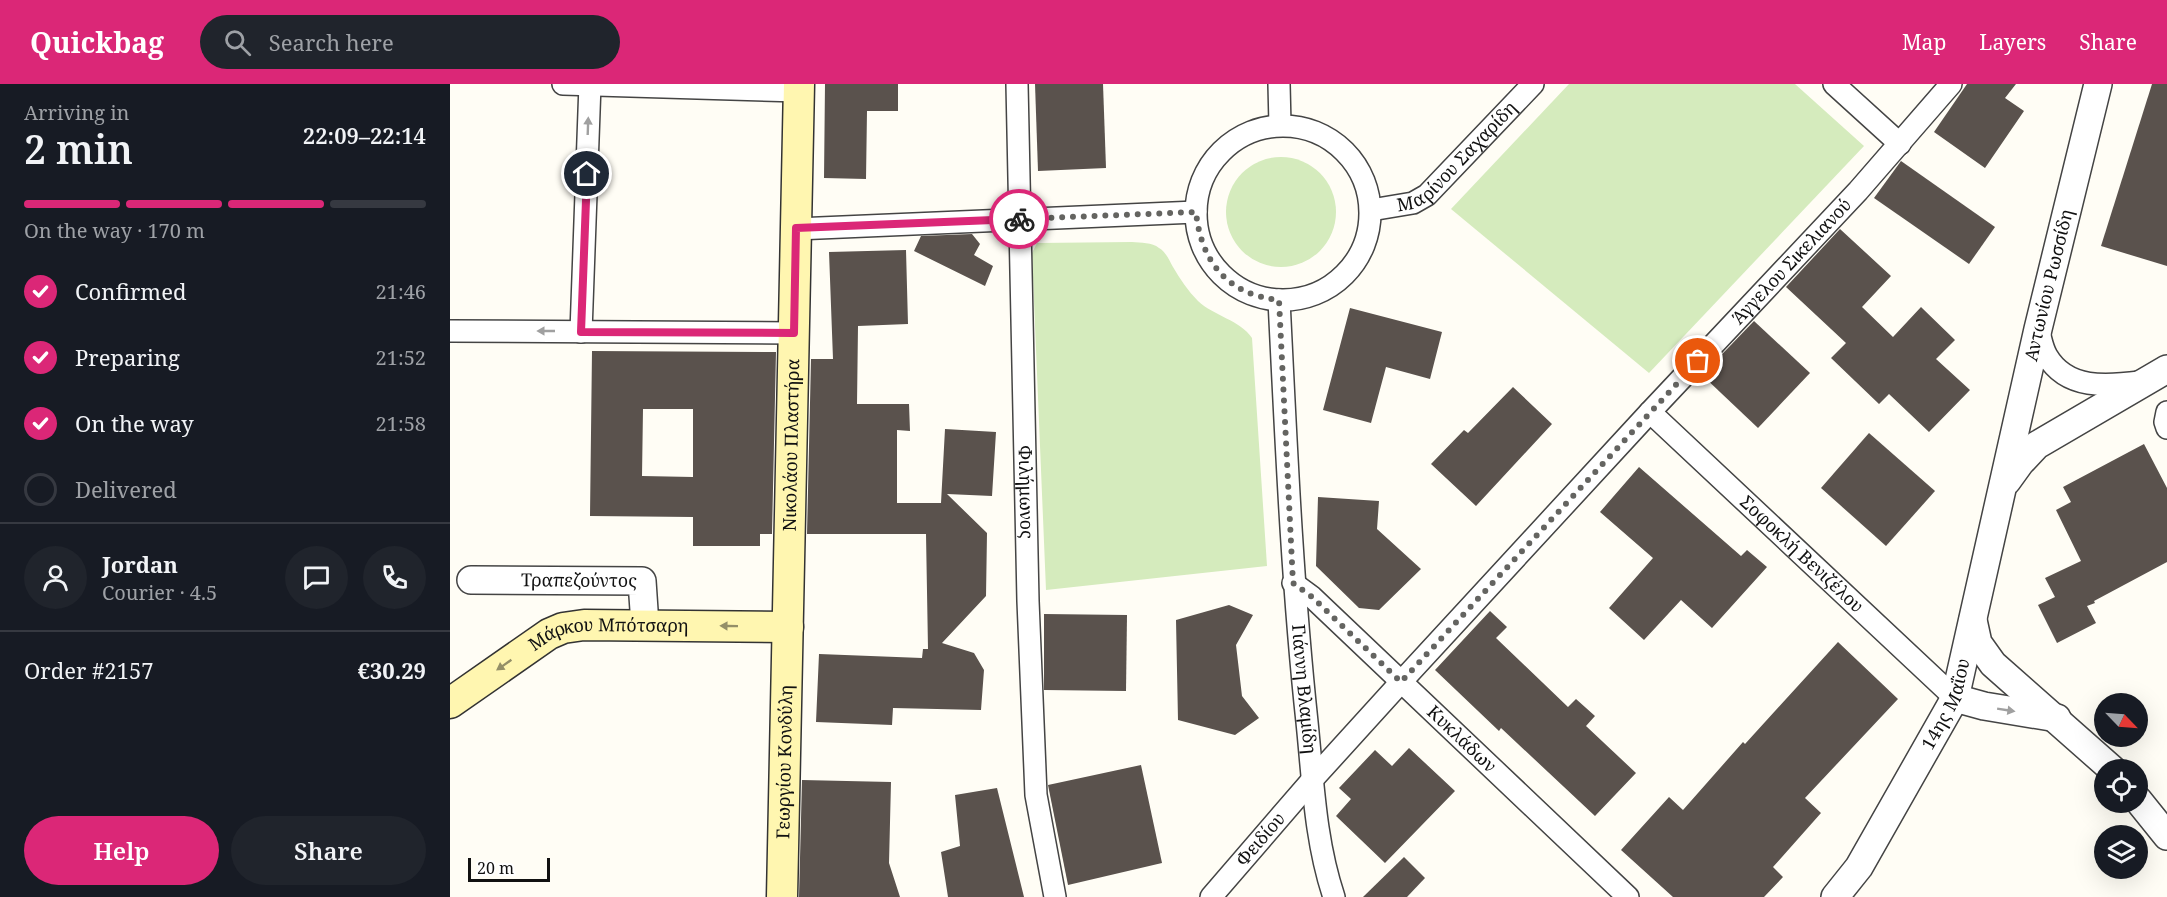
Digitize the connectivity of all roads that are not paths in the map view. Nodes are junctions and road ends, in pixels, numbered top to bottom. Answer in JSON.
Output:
{"nodes":[{"id":1,"x":562,"y":84,"type":"edge"},
{"id":2,"x":590,"y":84,"type":"edge"},
{"id":3,"x":1017,"y":84,"type":"edge"},
{"id":4,"x":1279,"y":84,"type":"edge"},
{"id":5,"x":1533,"y":84,"type":"edge"},
{"id":6,"x":1834,"y":84,"type":"edge"},
{"id":7,"x":1951,"y":84,"type":"edge"},
{"id":8,"x":2098,"y":84,"type":"edge"},
{"id":9,"x":799,"y":87,"type":"edge"},
{"id":10,"x":1280,"y":125,"type":"junction"},
{"id":11,"x":1900,"y":144,"type":"junction"},
{"id":12,"x":1371,"y":210,"type":"junction"},
{"id":13,"x":1196,"y":212,"type":"junction"},
{"id":14,"x":1020,"y":219,"type":"junction"},
{"id":15,"x":796,"y":228,"type":"junction"},
{"id":16,"x":1279,"y":300,"type":"junction"},
{"id":17,"x":2038,"y":329,"type":"junction"},
{"id":18,"x":450,"y":331,"type":"edge"},
{"id":19,"x":581,"y":332,"type":"junction"},
{"id":20,"x":794,"y":333,"type":"junction"},
{"id":21,"x":2157,"y":375,"type":"edge"},
{"id":22,"x":1650,"y":412,"type":"junction"},
{"id":23,"x":2167,"y":412,"type":"edge"},
{"id":24,"x":2167,"y":429,"type":"edge"},
{"id":25,"x":2002,"y":489,"type":"junction"},
{"id":26,"x":471,"y":580,"type":"dead end"},
{"id":27,"x":1293,"y":583,"type":"junction"},
{"id":28,"x":1973,"y":620,"type":"junction"},
{"id":29,"x":645,"y":626,"type":"junction"},
{"id":30,"x":788,"y":627,"type":"junction"},
{"id":31,"x":1401,"y":682,"type":"junction"},
{"id":32,"x":1955,"y":698,"type":"junction"},
{"id":33,"x":450,"y":703,"type":"edge"},
{"id":34,"x":2057,"y":718,"type":"junction"},
{"id":35,"x":2101,"y":759,"type":"edge"},
{"id":36,"x":1312,"y":780,"type":"junction"},
{"id":37,"x":2148,"y":812,"type":"edge"},
{"id":38,"x":2167,"y":836,"type":"edge"},
{"id":39,"x":782,"y":897,"type":"edge"},
{"id":40,"x":1055,"y":897,"type":"edge"},
{"id":41,"x":1211,"y":897,"type":"edge"},
{"id":42,"x":1334,"y":897,"type":"edge"},
{"id":43,"x":1628,"y":897,"type":"edge"},
{"id":44,"x":1835,"y":897,"type":"edge"}],
"edges":[{"from":1,"to":2,"type":"street"},
{"from":2,"to":9,"type":"street"},
{"from":19,"to":2,"type":"street","one_way":true},
{"from":3,"to":14,"type":"street","name":"Φιλήμωνος"},
{"from":4,"to":10,"type":"street"},
{"from":5,"to":12,"type":"street","name":"Μαρίνου Σαχαρίδη"},
{"from":6,"to":11,"type":"street"},
{"from":7,"to":11,"type":"street","name":"Άγγελου Σικελιανού"},
{"from":8,"to":17,"type":"street","name":"Αντωνίου Ρωσσίδη"},
{"from":9,"to":15,"type":"main road","name":"Νικολάου Πλαστήρα"},
{"from":10,"to":12,"type":"street"},
{"from":10,"to":13,"type":"street"},
{"from":11,"to":22,"type":"street","name":"Άγγελου Σικελιανού"},
{"from":12,"to":16,"type":"street"},
{"from":13,"to":14,"type":"street"},
{"from":13,"to":16,"type":"street"},
{"from":14,"to":15,"type":"street"},
{"from":14,"to":40,"type":"street","name":"Φιλήμωνος"},
{"from":15,"to":20,"type":"main road","name":"Νικολάου Πλαστήρα"},
{"from":16,"to":27,"type":"street","name":"Γιάννη Βλαμίδη"},
{"from":17,"to":21,"type":"street"},
{"from":17,"to":25,"type":"street","name":"Αντωνίου Ρωσσίδη"},
{"from":19,"to":18,"type":"street","one_way":true},
{"from":19,"to":20,"type":"street"},
{"from":20,"to":30,"type":"main road","name":"Νικολάου Πλαστήρα"},
{"from":21,"to":25,"type":"street"},
{"from":22,"to":31,"type":"street","name":"Άγγελου Σικελιανού"},
{"from":22,"to":32,"type":"street","name":"Σοφοκλή Βενιζέλου"},
{"from":23,"to":24,"type":"street"},
{"from":25,"to":28,"type":"street","name":"14ης Μαΐου"},
{"from":26,"to":29,"type":"street","name":"Τραπεζούντος"},
{"from":27,"to":31,"type":"street","name":"Κυκλάδων"},
{"from":27,"to":36,"type":"street","name":"Γιάννη Βλαμίδη"},
{"from":28,"to":32,"type":"street","name":"14ης Μαΐου"},
{"from":28,"to":34,"type":"street"},
{"from":30,"to":29,"type":"main road","name":"Μάρκου Μπότσαρη","one_way":true},
{"from":29,"to":33,"type":"main road","name":"Μάρκου Μπότσαρη","one_way":true},
{"from":30,"to":39,"type":"main road","name":"Γεωργίου Κονδύλη"},
{"from":31,"to":36,"type":"street","name":"Άγγελου Σικελιανού"},
{"from":31,"to":43,"type":"street","name":"Κυκλάδων"},
{"from":32,"to":34,"type":"street","one_way":true},
{"from":32,"to":44,"type":"street","name":"14ης Μαΐου"},
{"from":34,"to":35,"type":"street"},
{"from":36,"to":41,"type":"street","name":"Φειδίου"},
{"from":36,"to":42,"type":"street","name":"Γιάννη Βλαμίδη"},
{"from":37,"to":38,"type":"street"}]}
